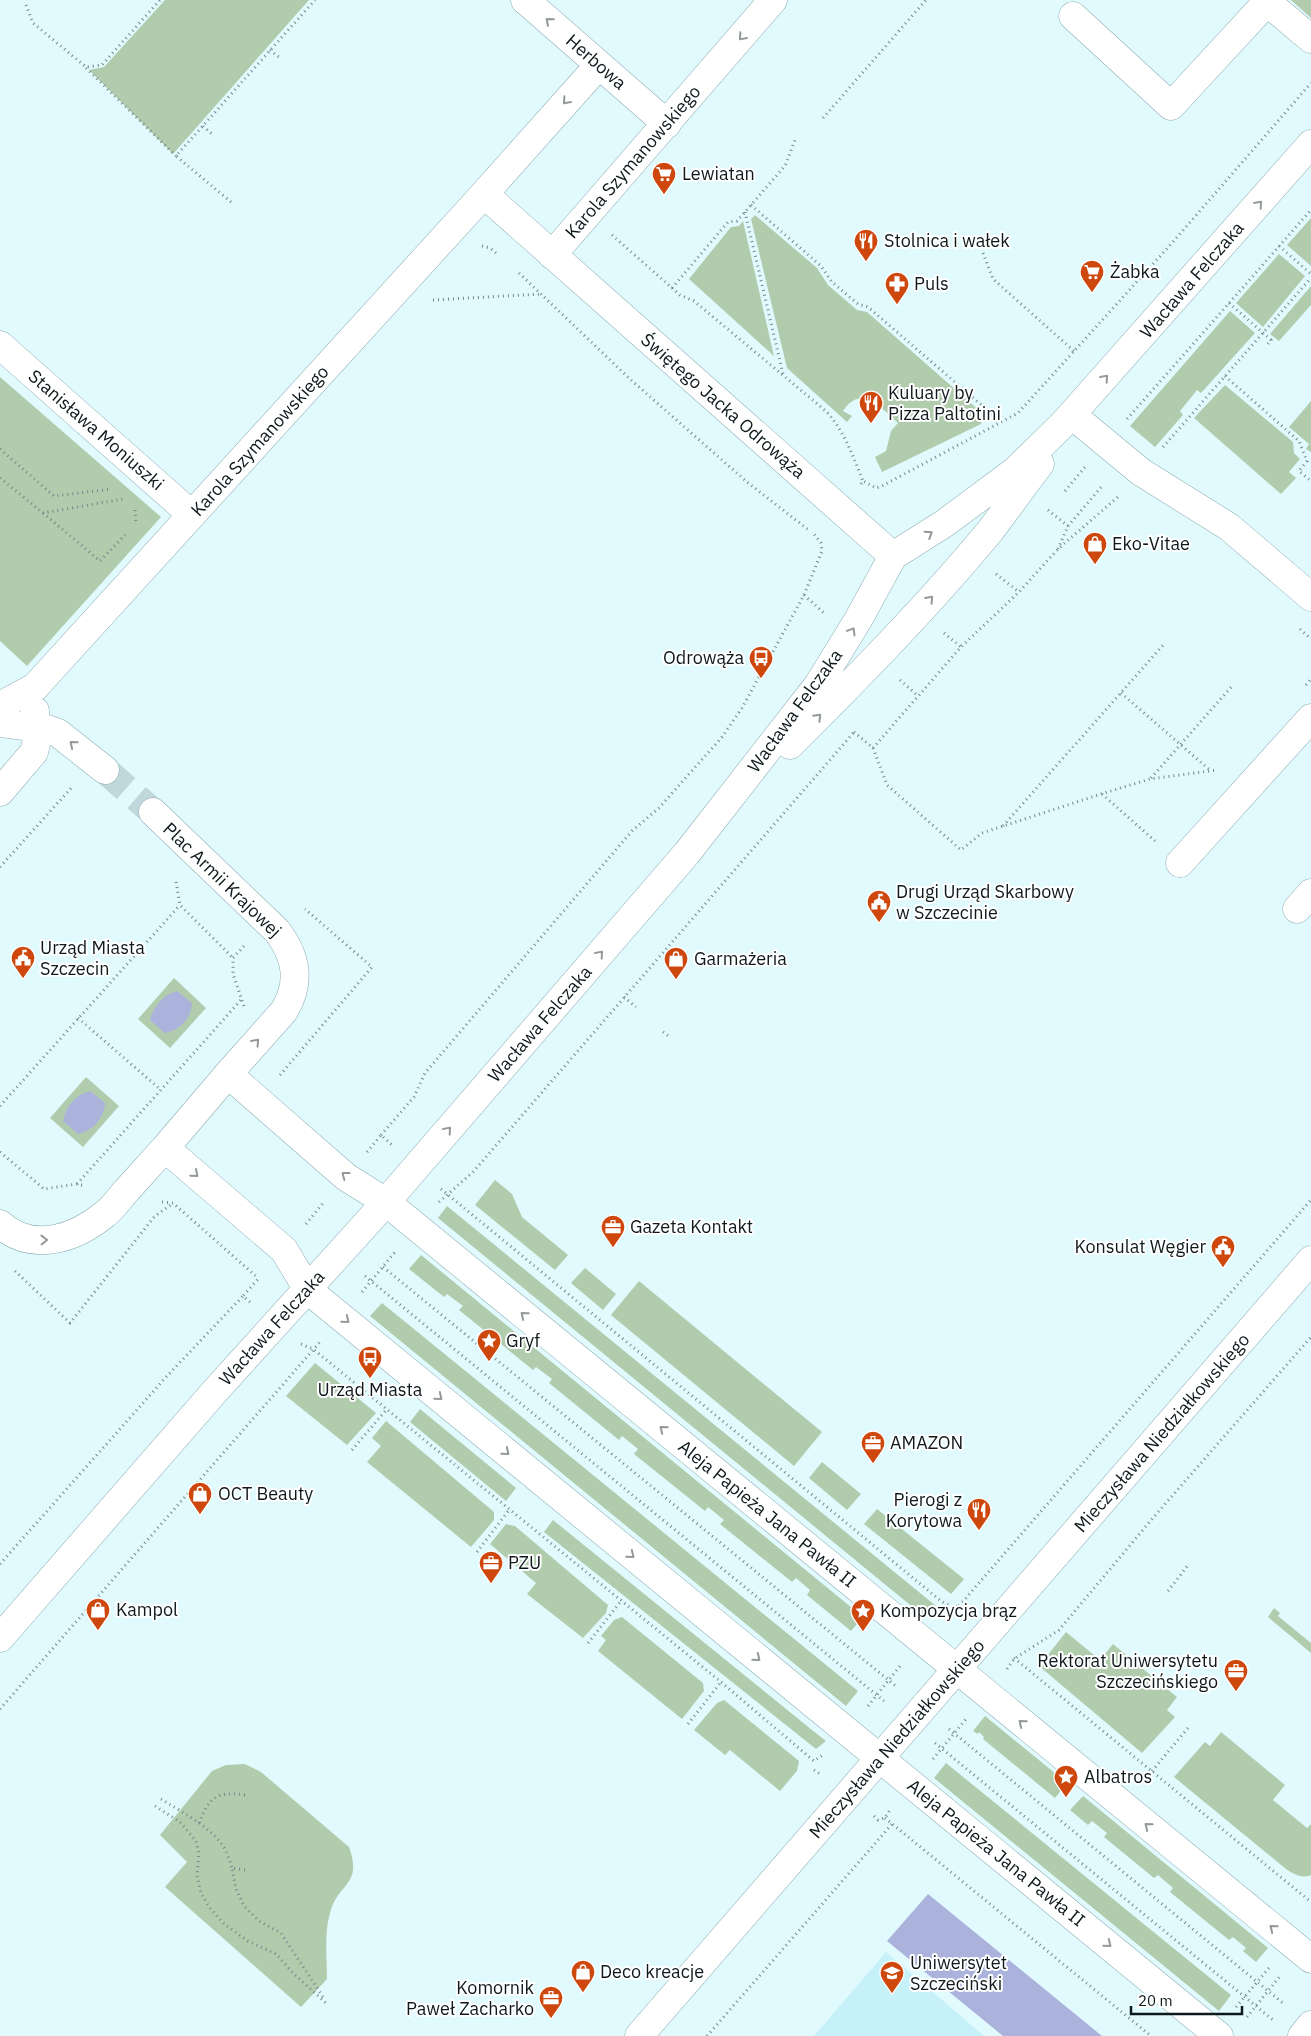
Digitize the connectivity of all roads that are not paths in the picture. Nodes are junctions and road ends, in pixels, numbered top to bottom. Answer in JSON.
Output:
{"nodes":[{"id":1,"x":525,"y":0,"type":"edge"},
{"id":2,"x":773,"y":0,"type":"edge"},
{"id":3,"x":1073,"y":16,"type":"dead end"},
{"id":4,"x":1311,"y":39,"type":"edge"},
{"id":5,"x":599,"y":65,"type":"junction"},
{"id":6,"x":667,"y":124,"type":"junction"},
{"id":7,"x":1311,"y":144,"type":"edge"},
{"id":8,"x":484,"y":194,"type":"junction"},
{"id":9,"x":552,"y":255,"type":"junction"},
{"id":10,"x":0,"y":345,"type":"edge"},
{"id":11,"x":1072,"y":415,"type":"junction"},
{"id":12,"x":192,"y":514,"type":"junction"},
{"id":13,"x":894,"y":556,"type":"junction"},
{"id":14,"x":1311,"y":597,"type":"edge"},
{"id":15,"x":35,"y":687,"type":"junction"},
{"id":16,"x":0,"y":706,"type":"edge"},
{"id":17,"x":1311,"y":718,"type":"edge"},
{"id":18,"x":0,"y":723,"type":"edge"},
{"id":19,"x":37,"y":728,"type":"junction"},
{"id":20,"x":105,"y":770,"type":"tunnel mouth"},
{"id":21,"x":0,"y":792,"type":"edge"},
{"id":22,"x":153,"y":812,"type":"tunnel mouth"},
{"id":23,"x":698,"y":839,"type":"junction"},
{"id":24,"x":1180,"y":863,"type":"road end"},
{"id":25,"x":228,"y":1074,"type":"junction"},
{"id":26,"x":165,"y":1148,"type":"junction"},
{"id":27,"x":386,"y":1202,"type":"junction"},
{"id":28,"x":0,"y":1224,"type":"edge"},
{"id":29,"x":1311,"y":1260,"type":"edge"},
{"id":30,"x":308,"y":1290,"type":"junction"},
{"id":31,"x":0,"y":1638,"type":"edge"},
{"id":32,"x":957,"y":1670,"type":"junction"},
{"id":33,"x":881,"y":1759,"type":"junction"},
{"id":34,"x":1311,"y":1959,"type":"edge"},
{"id":35,"x":1311,"y":2025,"type":"edge"},
{"id":36,"x":1291,"y":2031,"type":"edge"},
{"id":37,"x":639,"y":2036,"type":"edge"},
{"id":38,"x":1219,"y":2036,"type":"edge"}],
"edges":[{"from":5,"to":1,"type":"street","name":"Herbowa","one_way":true},
{"from":2,"to":6,"type":"street","name":"Karola Szymanowskiego","one_way":true},
{"from":3,"to":4,"type":"street"},
{"from":5,"to":6,"type":"street","name":"Herbowa"},
{"from":5,"to":8,"type":"street","name":"Karola Szymanowskiego","one_way":true},
{"from":6,"to":9,"type":"street","name":"Karola Szymanowskiego"},
{"from":11,"to":7,"type":"street","name":"Wacława Felczaka","one_way":true},
{"from":8,"to":9,"type":"street","name":"Karola Szymanowskiego"},
{"from":8,"to":12,"type":"street","name":"Karola Szymanowskiego"},
{"from":9,"to":13,"type":"street","name":"Świętego Jacka Odrowąża"},
{"from":10,"to":12,"type":"street","name":"Stanisława Moniuszki"},
{"from":13,"to":11,"type":"street","name":"Wacława Felczaka","one_way":true},
{"from":11,"to":14,"type":"street"},
{"from":23,"to":11,"type":"street","one_way":true},
{"from":12,"to":15,"type":"street","name":"Karola Szymanowskiego"},
{"from":23,"to":13,"type":"street","name":"Wacława Felczaka","one_way":true},
{"from":15,"to":16,"type":"street","name":"Karola Szymanowskiego"},
{"from":15,"to":19,"type":"street"},
{"from":17,"to":24,"type":"street"},
{"from":18,"to":19,"type":"street"},
{"from":20,"to":19,"type":"street","one_way":true},
{"from":19,"to":21,"type":"street"},
{"from":25,"to":22,"type":"street","name":"Plac Armii Krajowej","one_way":true},
{"from":27,"to":23,"type":"street","name":"Wacława Felczaka","one_way":true},
{"from":25,"to":26,"type":"street","name":"Plac Armii Krajowej"},
{"from":27,"to":25,"type":"street","one_way":true},
{"from":28,"to":26,"type":"street","name":"Plac Armii Krajowej","one_way":true},
{"from":26,"to":30,"type":"street","one_way":true},
{"from":27,"to":30,"type":"street","name":"Wacława Felczaka"},
{"from":32,"to":27,"type":"street","name":"Aleja Papieża Jana Pawła II","one_way":true},
{"from":29,"to":32,"type":"street","name":"Mieczysława Niedziałkowskiego"},
{"from":30,"to":31,"type":"street","name":"Wacława Felczaka"},
{"from":30,"to":33,"type":"street","name":"Aleja Papieża Jana Pawła II","one_way":true},
{"from":32,"to":33,"type":"street","name":"Mieczysława Niedziałkowskiego"},
{"from":34,"to":32,"type":"street","name":"Aleja Papieża Jana Pawła II","one_way":true},
{"from":33,"to":37,"type":"street","name":"Mieczysława Niedziałkowskiego"},
{"from":33,"to":38,"type":"street","name":"Aleja Papieża Jana Pawła II","one_way":true},
{"from":35,"to":36,"type":"street"}]}
